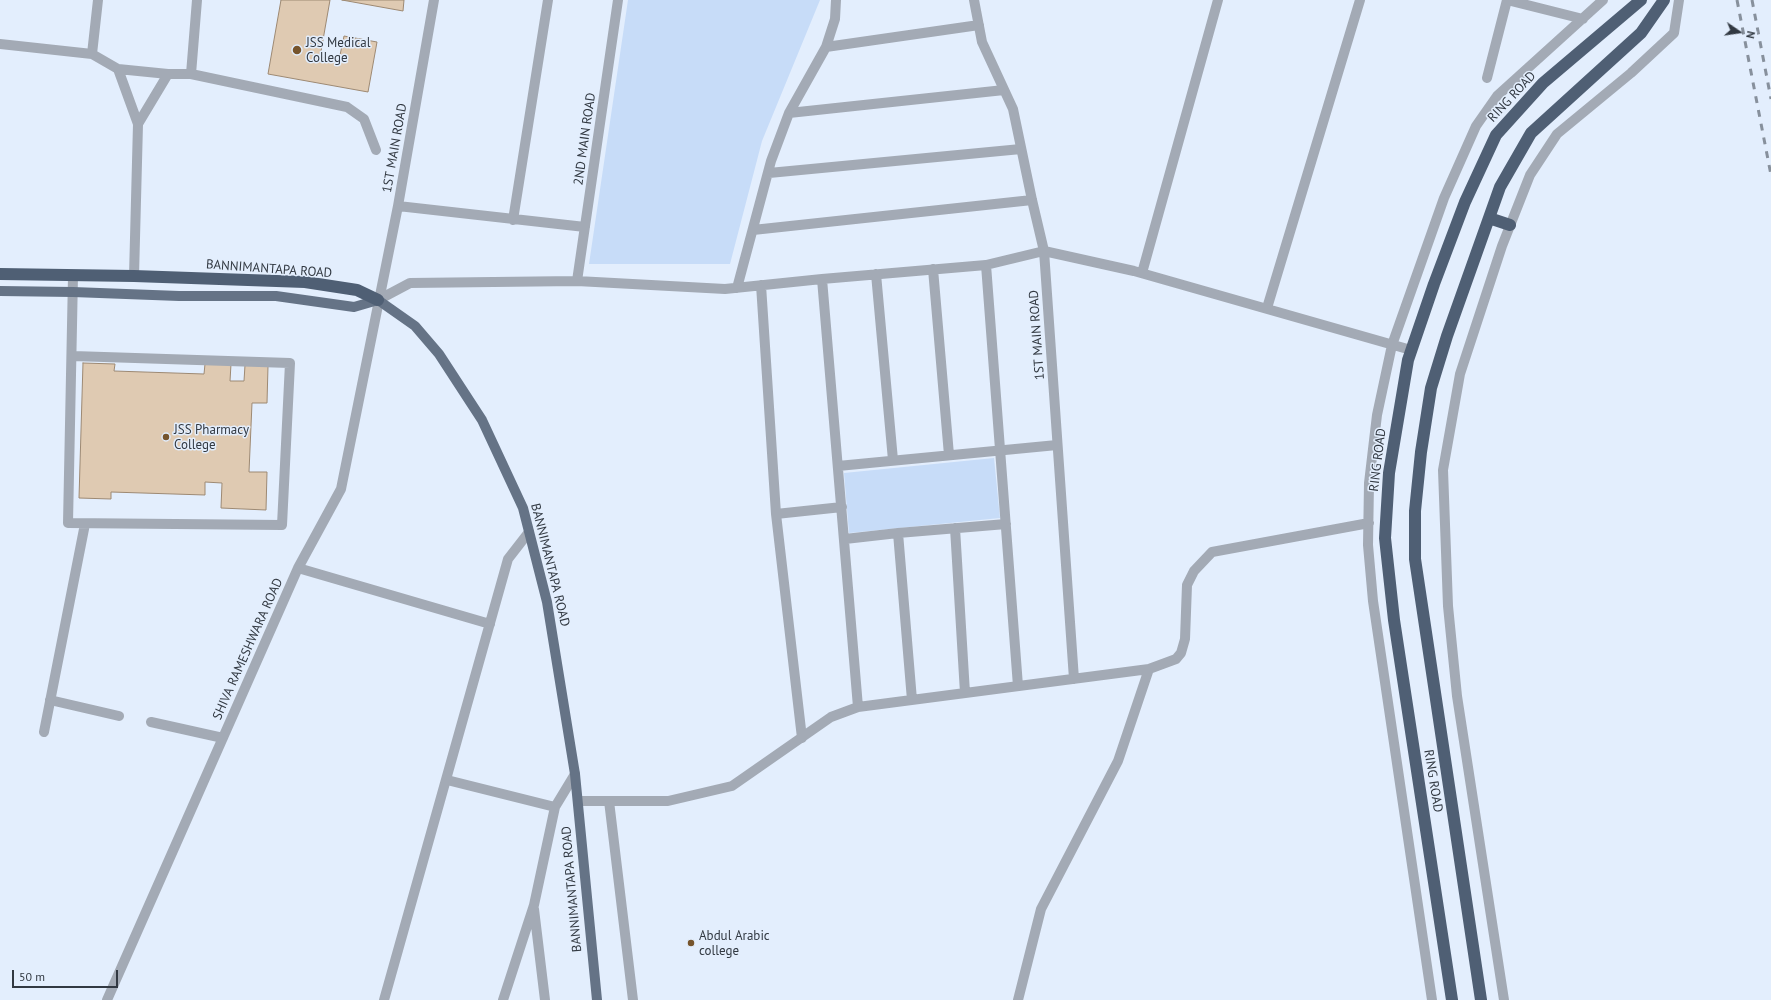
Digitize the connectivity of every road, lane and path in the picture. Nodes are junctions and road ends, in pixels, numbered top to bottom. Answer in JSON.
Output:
{"nodes":[{"id":1,"x":98,"y":0,"type":"edge"},
{"id":2,"x":197,"y":0,"type":"edge"},
{"id":3,"x":434,"y":0,"type":"edge"},
{"id":4,"x":548,"y":0,"type":"edge"},
{"id":5,"x":618,"y":0,"type":"edge"},
{"id":6,"x":836,"y":0,"type":"edge"},
{"id":7,"x":974,"y":0,"type":"edge"},
{"id":8,"x":1218,"y":0,"type":"edge"},
{"id":9,"x":1360,"y":0,"type":"edge"},
{"id":10,"x":1507,"y":0,"type":"edge"},
{"id":11,"x":1603,"y":0,"type":"edge"},
{"id":12,"x":1641,"y":0,"type":"edge"},
{"id":13,"x":1664,"y":0,"type":"edge"},
{"id":14,"x":1679,"y":0,"type":"edge"},
{"id":15,"x":1583,"y":19,"type":"junction"},
{"id":16,"x":979,"y":25,"type":"junction"},
{"id":17,"x":0,"y":44,"type":"edge"},
{"id":18,"x":826,"y":47,"type":"junction"},
{"id":19,"x":92,"y":54,"type":"junction"},
{"id":20,"x":118,"y":69,"type":"junction"},
{"id":21,"x":168,"y":74,"type":"junction"},
{"id":22,"x":191,"y":74,"type":"junction"},
{"id":23,"x":1487,"y":78,"type":"dead end"},
{"id":24,"x":1004,"y":90,"type":"junction"},
{"id":25,"x":789,"y":113,"type":"junction"},
{"id":26,"x":138,"y":124,"type":"junction"},
{"id":27,"x":1021,"y":149,"type":"junction"},
{"id":28,"x":376,"y":150,"type":"dead end"},
{"id":29,"x":768,"y":173,"type":"junction"},
{"id":30,"x":1032,"y":200,"type":"junction"},
{"id":31,"x":398,"y":206,"type":"junction"},
{"id":32,"x":1489,"y":218,"type":"junction"},
{"id":33,"x":512,"y":220,"type":"junction"},
{"id":34,"x":1510,"y":225,"type":"junction"},
{"id":35,"x":585,"y":227,"type":"junction"},
{"id":36,"x":753,"y":230,"type":"junction"},
{"id":37,"x":1044,"y":251,"type":"junction"},
{"id":38,"x":986,"y":265,"type":"junction"},
{"id":39,"x":933,"y":269,"type":"junction"},
{"id":40,"x":1142,"y":273,"type":"junction"},
{"id":41,"x":0,"y":274,"type":"edge"},
{"id":42,"x":876,"y":274,"type":"junction"},
{"id":43,"x":73,"y":276,"type":"junction"},
{"id":44,"x":134,"y":276,"type":"junction"},
{"id":45,"x":822,"y":279,"type":"junction"},
{"id":46,"x":578,"y":281,"type":"junction"},
{"id":47,"x":761,"y":285,"type":"junction"},
{"id":48,"x":737,"y":288,"type":"junction"},
{"id":49,"x":0,"y":291,"type":"edge"},
{"id":50,"x":73,"y":292,"type":"junction"},
{"id":51,"x":378,"y":300,"type":"junction"},
{"id":52,"x":1267,"y":308,"type":"junction"},
{"id":53,"x":1392,"y":345,"type":"junction"},
{"id":54,"x":1411,"y":350,"type":"junction"},
{"id":55,"x":73,"y":356,"type":"junction"},
{"id":56,"x":1058,"y":445,"type":"junction"},
{"id":57,"x":1000,"y":450,"type":"junction"},
{"id":58,"x":950,"y":455,"type":"junction"},
{"id":59,"x":893,"y":460,"type":"junction"},
{"id":60,"x":838,"y":466,"type":"junction"},
{"id":61,"x":842,"y":507,"type":"junction"},
{"id":62,"x":776,"y":514,"type":"junction"},
{"id":63,"x":1369,"y":523,"type":"junction"},
{"id":64,"x":85,"y":524,"type":"junction"},
{"id":65,"x":1006,"y":524,"type":"junction"},
{"id":66,"x":955,"y":528,"type":"junction"},
{"id":67,"x":529,"y":532,"type":"junction"},
{"id":68,"x":898,"y":532,"type":"junction"},
{"id":69,"x":845,"y":539,"type":"junction"},
{"id":70,"x":298,"y":568,"type":"junction"},
{"id":71,"x":490,"y":624,"type":"junction"},
{"id":72,"x":1149,"y":669,"type":"junction"},
{"id":73,"x":1074,"y":679,"type":"junction"},
{"id":74,"x":1018,"y":686,"type":"junction"},
{"id":75,"x":965,"y":693,"type":"junction"},
{"id":76,"x":50,"y":700,"type":"junction"},
{"id":77,"x":912,"y":700,"type":"junction"},
{"id":78,"x":858,"y":707,"type":"junction"},
{"id":79,"x":119,"y":716,"type":"dead end"},
{"id":80,"x":151,"y":722,"type":"dead end"},
{"id":81,"x":44,"y":732,"type":"dead end"},
{"id":82,"x":223,"y":738,"type":"junction"},
{"id":83,"x":802,"y":738,"type":"junction"},
{"id":84,"x":575,"y":774,"type":"junction"},
{"id":85,"x":447,"y":780,"type":"junction"},
{"id":86,"x":609,"y":801,"type":"junction"},
{"id":87,"x":578,"y":802,"type":"junction"},
{"id":88,"x":555,"y":807,"type":"junction"},
{"id":89,"x":534,"y":905,"type":"junction"},
{"id":90,"x":107,"y":1000,"type":"edge"},
{"id":91,"x":384,"y":1000,"type":"edge"},
{"id":92,"x":503,"y":1000,"type":"edge"},
{"id":93,"x":545,"y":1000,"type":"edge"},
{"id":94,"x":597,"y":1000,"type":"edge"},
{"id":95,"x":633,"y":1000,"type":"edge"},
{"id":96,"x":1018,"y":1000,"type":"edge"},
{"id":97,"x":1432,"y":1000,"type":"edge"},
{"id":98,"x":1452,"y":1000,"type":"edge"},
{"id":99,"x":1481,"y":1000,"type":"edge"},
{"id":100,"x":1504,"y":1000,"type":"edge"}],
"edges":[{"from":1,"to":19,"type":"street"},
{"from":2,"to":22,"type":"street"},
{"from":3,"to":31,"type":"street","name":"1ST MAIN ROAD"},
{"from":4,"to":33,"type":"street"},
{"from":5,"to":35,"type":"street","name":"2ND MAIN ROAD"},
{"from":6,"to":18,"type":"street"},
{"from":7,"to":16,"type":"street","name":"1ST MAIN ROAD"},
{"from":8,"to":40,"type":"street"},
{"from":9,"to":52,"type":"street"},
{"from":10,"to":15,"type":"street"},
{"from":10,"to":23,"type":"street"},
{"from":11,"to":15,"type":"street"},
{"from":12,"to":54,"type":"highway","name":"RING ROAD"},
{"from":13,"to":32,"type":"highway","name":"RING ROAD"},
{"from":14,"to":34,"type":"street"},
{"from":15,"to":53,"type":"street"},
{"from":16,"to":18,"type":"street"},
{"from":16,"to":24,"type":"street","name":"1ST MAIN ROAD"},
{"from":17,"to":19,"type":"street"},
{"from":18,"to":25,"type":"street"},
{"from":19,"to":20,"type":"street"},
{"from":20,"to":21,"type":"street"},
{"from":20,"to":26,"type":"street"},
{"from":21,"to":22,"type":"street"},
{"from":21,"to":26,"type":"street"},
{"from":22,"to":28,"type":"street"},
{"from":24,"to":25,"type":"street"},
{"from":24,"to":27,"type":"street","name":"1ST MAIN ROAD"},
{"from":25,"to":29,"type":"street"},
{"from":26,"to":44,"type":"street"},
{"from":27,"to":29,"type":"street"},
{"from":27,"to":30,"type":"street","name":"1ST MAIN ROAD"},
{"from":29,"to":36,"type":"street"},
{"from":30,"to":36,"type":"street"},
{"from":30,"to":37,"type":"street","name":"1ST MAIN ROAD"},
{"from":31,"to":33,"type":"street"},
{"from":31,"to":51,"type":"street","name":"1ST MAIN ROAD"},
{"from":32,"to":34,"type":"highway"},
{"from":32,"to":99,"type":"highway","name":"RING ROAD"},
{"from":33,"to":35,"type":"street"},
{"from":34,"to":100,"type":"street"},
{"from":35,"to":46,"type":"street","name":"2ND MAIN ROAD"},
{"from":36,"to":48,"type":"street"},
{"from":37,"to":38,"type":"street"},
{"from":37,"to":40,"type":"street"},
{"from":37,"to":56,"type":"street","name":"1ST MAIN ROAD"},
{"from":38,"to":39,"type":"street"},
{"from":38,"to":57,"type":"street"},
{"from":39,"to":42,"type":"street"},
{"from":39,"to":58,"type":"street"},
{"from":40,"to":52,"type":"street"},
{"from":41,"to":43,"type":"highway","name":"BANNIMANTAPA ROAD"},
{"from":42,"to":45,"type":"street"},
{"from":42,"to":59,"type":"street"},
{"from":43,"to":44,"type":"highway","name":"BANNIMANTAPA ROAD"},
{"from":43,"to":50,"type":"street"},
{"from":44,"to":51,"type":"highway","name":"BANNIMANTAPA ROAD"},
{"from":45,"to":47,"type":"street"},
{"from":45,"to":60,"type":"street"},
{"from":46,"to":48,"type":"street"},
{"from":46,"to":51,"type":"street"},
{"from":47,"to":48,"type":"street"},
{"from":47,"to":62,"type":"street"},
{"from":49,"to":50,"type":"main road"},
{"from":50,"to":51,"type":"main road"},
{"from":50,"to":55,"type":"street"},
{"from":51,"to":67,"type":"main road","name":"BANNIMANTAPA ROAD"},
{"from":51,"to":70,"type":"street","name":"SHIVA RAMESHWARA ROAD"},
{"from":52,"to":53,"type":"street"},
{"from":53,"to":54,"type":"street"},
{"from":53,"to":63,"type":"street"},
{"from":54,"to":98,"type":"highway","name":"RING ROAD"},
{"from":55,"to":64,"type":"street"},
{"from":55,"to":64,"type":"street"},
{"from":56,"to":57,"type":"street"},
{"from":56,"to":73,"type":"street","name":"1ST MAIN ROAD"},
{"from":57,"to":58,"type":"street"},
{"from":57,"to":65,"type":"street"},
{"from":58,"to":59,"type":"street"},
{"from":59,"to":60,"type":"street"},
{"from":60,"to":61,"type":"street"},
{"from":61,"to":62,"type":"street"},
{"from":61,"to":69,"type":"street"},
{"from":62,"to":83,"type":"street"},
{"from":63,"to":72,"type":"street"},
{"from":63,"to":97,"type":"street"},
{"from":64,"to":76,"type":"street"},
{"from":65,"to":66,"type":"street"},
{"from":65,"to":74,"type":"street"},
{"from":66,"to":68,"type":"street"},
{"from":66,"to":75,"type":"street"},
{"from":67,"to":71,"type":"street"},
{"from":67,"to":84,"type":"main road","name":"BANNIMANTAPA ROAD"},
{"from":68,"to":69,"type":"street"},
{"from":68,"to":77,"type":"street"},
{"from":69,"to":78,"type":"street"},
{"from":70,"to":71,"type":"street"},
{"from":70,"to":82,"type":"street","name":"SHIVA RAMESHWARA ROAD"},
{"from":71,"to":85,"type":"street"},
{"from":72,"to":73,"type":"street"},
{"from":72,"to":96,"type":"street"},
{"from":73,"to":74,"type":"street"},
{"from":74,"to":75,"type":"street"},
{"from":75,"to":77,"type":"street"},
{"from":76,"to":79,"type":"street"},
{"from":76,"to":81,"type":"street"},
{"from":77,"to":78,"type":"street"},
{"from":78,"to":83,"type":"street"},
{"from":80,"to":82,"type":"street"},
{"from":82,"to":90,"type":"street","name":"SHIVA RAMESHWARA ROAD"},
{"from":83,"to":86,"type":"street"},
{"from":84,"to":87,"type":"main road","name":"BANNIMANTAPA ROAD"},
{"from":84,"to":88,"type":"street"},
{"from":85,"to":88,"type":"street"},
{"from":85,"to":91,"type":"street"},
{"from":86,"to":87,"type":"street"},
{"from":86,"to":95,"type":"street"},
{"from":87,"to":94,"type":"main road","name":"BANNIMANTAPA ROAD"},
{"from":88,"to":89,"type":"street"},
{"from":89,"to":92,"type":"street"},
{"from":89,"to":93,"type":"street"}]}
